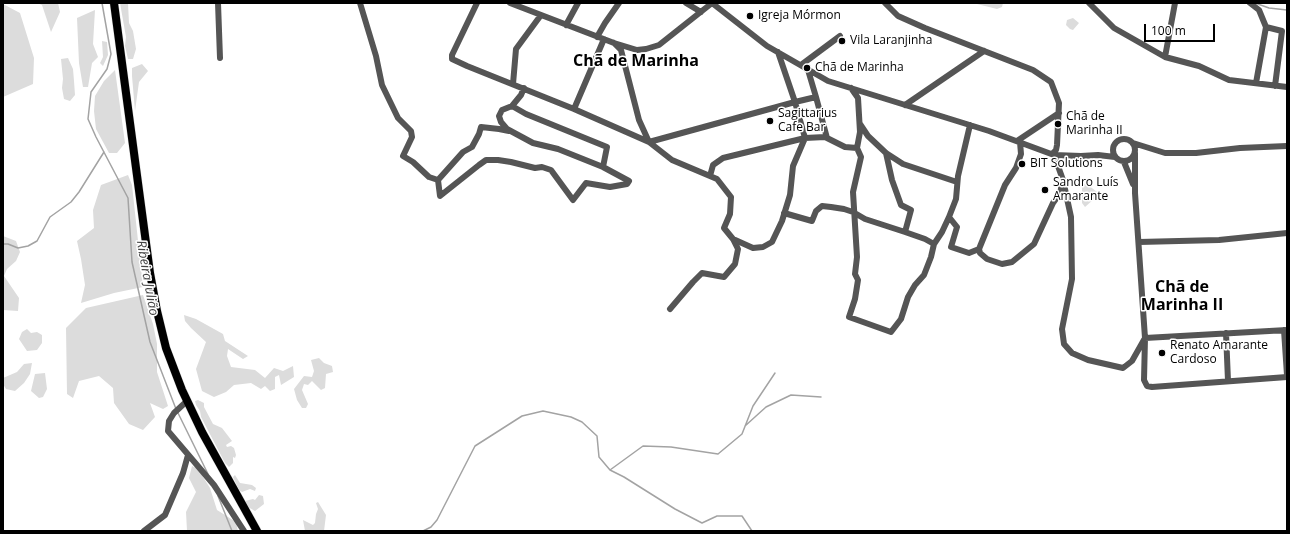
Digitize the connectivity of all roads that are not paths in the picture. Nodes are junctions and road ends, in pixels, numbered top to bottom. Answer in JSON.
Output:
{"nodes":[{"id":1,"x":114,"y":3,"type":"edge"},
{"id":2,"x":218,"y":3,"type":"edge"},
{"id":3,"x":360,"y":3,"type":"edge"},
{"id":4,"x":477,"y":3,"type":"edge"},
{"id":5,"x":510,"y":3,"type":"edge"},
{"id":6,"x":578,"y":3,"type":"edge"},
{"id":7,"x":619,"y":3,"type":"edge"},
{"id":8,"x":686,"y":3,"type":"edge"},
{"id":9,"x":885,"y":3,"type":"edge"},
{"id":10,"x":1089,"y":3,"type":"edge"},
{"id":11,"x":1175,"y":3,"type":"edge"},
{"id":12,"x":1250,"y":3,"type":"edge"},
{"id":13,"x":701,"y":12,"type":"junction"},
{"id":14,"x":541,"y":15,"type":"junction"},
{"id":15,"x":566,"y":25,"type":"junction"},
{"id":16,"x":1266,"y":27,"type":"junction"},
{"id":17,"x":840,"y":36,"type":"dead end"},
{"id":18,"x":597,"y":37,"type":"junction"},
{"id":19,"x":604,"y":39,"type":"junction"},
{"id":20,"x":614,"y":43,"type":"junction"},
{"id":21,"x":984,"y":51,"type":"junction"},
{"id":22,"x":778,"y":52,"type":"junction"},
{"id":23,"x":220,"y":58,"type":"dead end"},
{"id":24,"x":1165,"y":58,"type":"junction"},
{"id":25,"x":801,"y":65,"type":"junction"},
{"id":26,"x":808,"y":70,"type":"junction"},
{"id":27,"x":1256,"y":83,"type":"junction"},
{"id":28,"x":513,"y":84,"type":"junction"},
{"id":29,"x":1275,"y":86,"type":"junction"},
{"id":30,"x":1287,"y":87,"type":"edge"},
{"id":31,"x":524,"y":88,"type":"junction"},
{"id":32,"x":851,"y":88,"type":"junction"},
{"id":33,"x":816,"y":97,"type":"junction"},
{"id":34,"x":795,"y":102,"type":"junction"},
{"id":35,"x":905,"y":105,"type":"junction"},
{"id":36,"x":512,"y":106,"type":"junction"},
{"id":37,"x":574,"y":109,"type":"junction"},
{"id":38,"x":1059,"y":113,"type":"junction"},
{"id":39,"x":639,"y":120,"type":"junction"},
{"id":40,"x":860,"y":124,"type":"junction"},
{"id":41,"x":970,"y":125,"type":"junction"},
{"id":42,"x":514,"y":133,"type":"junction"},
{"id":43,"x":630,"y":134,"type":"junction"},
{"id":44,"x":805,"y":138,"type":"junction"},
{"id":45,"x":827,"y":138,"type":"junction"},
{"id":46,"x":649,"y":142,"type":"junction"},
{"id":47,"x":1018,"y":142,"type":"junction"},
{"id":48,"x":1132,"y":143,"type":"junction"},
{"id":49,"x":1057,"y":145,"type":"junction"},
{"id":50,"x":1287,"y":146,"type":"edge"},
{"id":51,"x":857,"y":148,"type":"junction"},
{"id":52,"x":886,"y":153,"type":"junction"},
{"id":53,"x":1053,"y":154,"type":"junction"},
{"id":54,"x":1135,"y":154,"type":"junction"},
{"id":55,"x":1062,"y":155,"type":"junction"},
{"id":56,"x":1116,"y":157,"type":"junction"},
{"id":57,"x":1124,"y":162,"type":"junction"},
{"id":58,"x":603,"y":167,"type":"junction"},
{"id":59,"x":710,"y":176,"type":"junction"},
{"id":60,"x":438,"y":180,"type":"junction"},
{"id":61,"x":1063,"y":180,"type":"junction"},
{"id":62,"x":957,"y":182,"type":"junction"},
{"id":63,"x":1135,"y":194,"type":"junction"},
{"id":64,"x":853,"y":212,"type":"junction"},
{"id":65,"x":784,"y":213,"type":"junction"},
{"id":66,"x":949,"y":216,"type":"junction"},
{"id":67,"x":905,"y":232,"type":"junction"},
{"id":68,"x":1287,"y":233,"type":"edge"},
{"id":69,"x":733,"y":239,"type":"junction"},
{"id":70,"x":1139,"y":242,"type":"junction"},
{"id":71,"x":934,"y":244,"type":"junction"},
{"id":72,"x":979,"y":249,"type":"junction"},
{"id":73,"x":670,"y":309,"type":"dead end"},
{"id":74,"x":1286,"y":330,"type":"edge"},
{"id":75,"x":1226,"y":333,"type":"junction"},
{"id":76,"x":1145,"y":338,"type":"junction"},
{"id":77,"x":1287,"y":376,"type":"edge"},
{"id":78,"x":1228,"y":381,"type":"junction"},
{"id":79,"x":187,"y":401,"type":"junction"},
{"id":80,"x":188,"y":455,"type":"junction"},
{"id":81,"x":144,"y":531,"type":"edge"},
{"id":82,"x":244,"y":531,"type":"edge"},
{"id":83,"x":257,"y":531,"type":"edge"}],
"edges":[{"from":1,"to":79,"type":"main road"},
{"from":2,"to":23,"type":"street"},
{"from":3,"to":60,"type":"street"},
{"from":4,"to":28,"type":"street"},
{"from":5,"to":14,"type":"street"},
{"from":6,"to":15,"type":"street"},
{"from":7,"to":18,"type":"street"},
{"from":8,"to":13,"type":"street"},
{"from":9,"to":21,"type":"street"},
{"from":10,"to":24,"type":"street"},
{"from":11,"to":24,"type":"street"},
{"from":12,"to":16,"type":"street"},
{"from":13,"to":20,"type":"street"},
{"from":13,"to":22,"type":"street"},
{"from":14,"to":15,"type":"street"},
{"from":14,"to":28,"type":"street"},
{"from":15,"to":18,"type":"street"},
{"from":16,"to":27,"type":"street"},
{"from":16,"to":29,"type":"street"},
{"from":17,"to":25,"type":"street"},
{"from":18,"to":19,"type":"street"},
{"from":19,"to":20,"type":"street"},
{"from":19,"to":37,"type":"street"},
{"from":20,"to":39,"type":"street"},
{"from":21,"to":35,"type":"street"},
{"from":21,"to":38,"type":"street"},
{"from":22,"to":25,"type":"street"},
{"from":22,"to":34,"type":"street"},
{"from":24,"to":27,"type":"street"},
{"from":25,"to":26,"type":"street"},
{"from":26,"to":32,"type":"street"},
{"from":26,"to":33,"type":"street"},
{"from":27,"to":29,"type":"street"},
{"from":28,"to":31,"type":"street"},
{"from":29,"to":30,"type":"street"},
{"from":31,"to":36,"type":"street"},
{"from":31,"to":37,"type":"street"},
{"from":32,"to":35,"type":"street"},
{"from":32,"to":40,"type":"street"},
{"from":33,"to":34,"type":"street"},
{"from":33,"to":45,"type":"street"},
{"from":34,"to":44,"type":"street"},
{"from":34,"to":46,"type":"street"},
{"from":35,"to":41,"type":"street"},
{"from":36,"to":42,"type":"street"},
{"from":36,"to":58,"type":"street"},
{"from":37,"to":43,"type":"street"},
{"from":38,"to":47,"type":"street"},
{"from":38,"to":49,"type":"street"},
{"from":39,"to":43,"type":"street"},
{"from":39,"to":46,"type":"street"},
{"from":40,"to":51,"type":"street"},
{"from":40,"to":52,"type":"street"},
{"from":41,"to":47,"type":"street"},
{"from":41,"to":62,"type":"street"},
{"from":42,"to":58,"type":"street"},
{"from":42,"to":60,"type":"street"},
{"from":43,"to":46,"type":"street"},
{"from":44,"to":45,"type":"street"},
{"from":44,"to":59,"type":"street"},
{"from":44,"to":65,"type":"street"},
{"from":45,"to":51,"type":"street"},
{"from":46,"to":59,"type":"street"},
{"from":47,"to":53,"type":"street"},
{"from":47,"to":72,"type":"street"},
{"from":48,"to":50,"type":"street"},
{"from":48,"to":54,"type":"street"},
{"from":48,"to":56,"type":"street"},
{"from":49,"to":53,"type":"street"},
{"from":49,"to":55,"type":"street"},
{"from":51,"to":64,"type":"street"},
{"from":52,"to":62,"type":"street"},
{"from":52,"to":67,"type":"street"},
{"from":53,"to":55,"type":"street"},
{"from":53,"to":61,"type":"street"},
{"from":54,"to":57,"type":"street"},
{"from":54,"to":63,"type":"street"},
{"from":55,"to":56,"type":"street"},
{"from":56,"to":57,"type":"street"},
{"from":57,"to":63,"type":"street"},
{"from":58,"to":60,"type":"street"},
{"from":59,"to":69,"type":"street"},
{"from":61,"to":72,"type":"street"},
{"from":61,"to":76,"type":"street"},
{"from":62,"to":66,"type":"street"},
{"from":63,"to":70,"type":"street"},
{"from":64,"to":65,"type":"street"},
{"from":64,"to":67,"type":"street"},
{"from":64,"to":71,"type":"street"},
{"from":65,"to":69,"type":"street"},
{"from":66,"to":71,"type":"street"},
{"from":66,"to":72,"type":"street"},
{"from":67,"to":71,"type":"street"},
{"from":68,"to":70,"type":"street"},
{"from":69,"to":73,"type":"street"},
{"from":70,"to":76,"type":"street"},
{"from":74,"to":75,"type":"street"},
{"from":74,"to":77,"type":"street"},
{"from":75,"to":76,"type":"street"},
{"from":75,"to":78,"type":"street"},
{"from":76,"to":78,"type":"street"},
{"from":77,"to":78,"type":"street"},
{"from":79,"to":80,"type":"street"},
{"from":79,"to":83,"type":"main road"},
{"from":80,"to":81,"type":"street"},
{"from":80,"to":82,"type":"street"}]}
